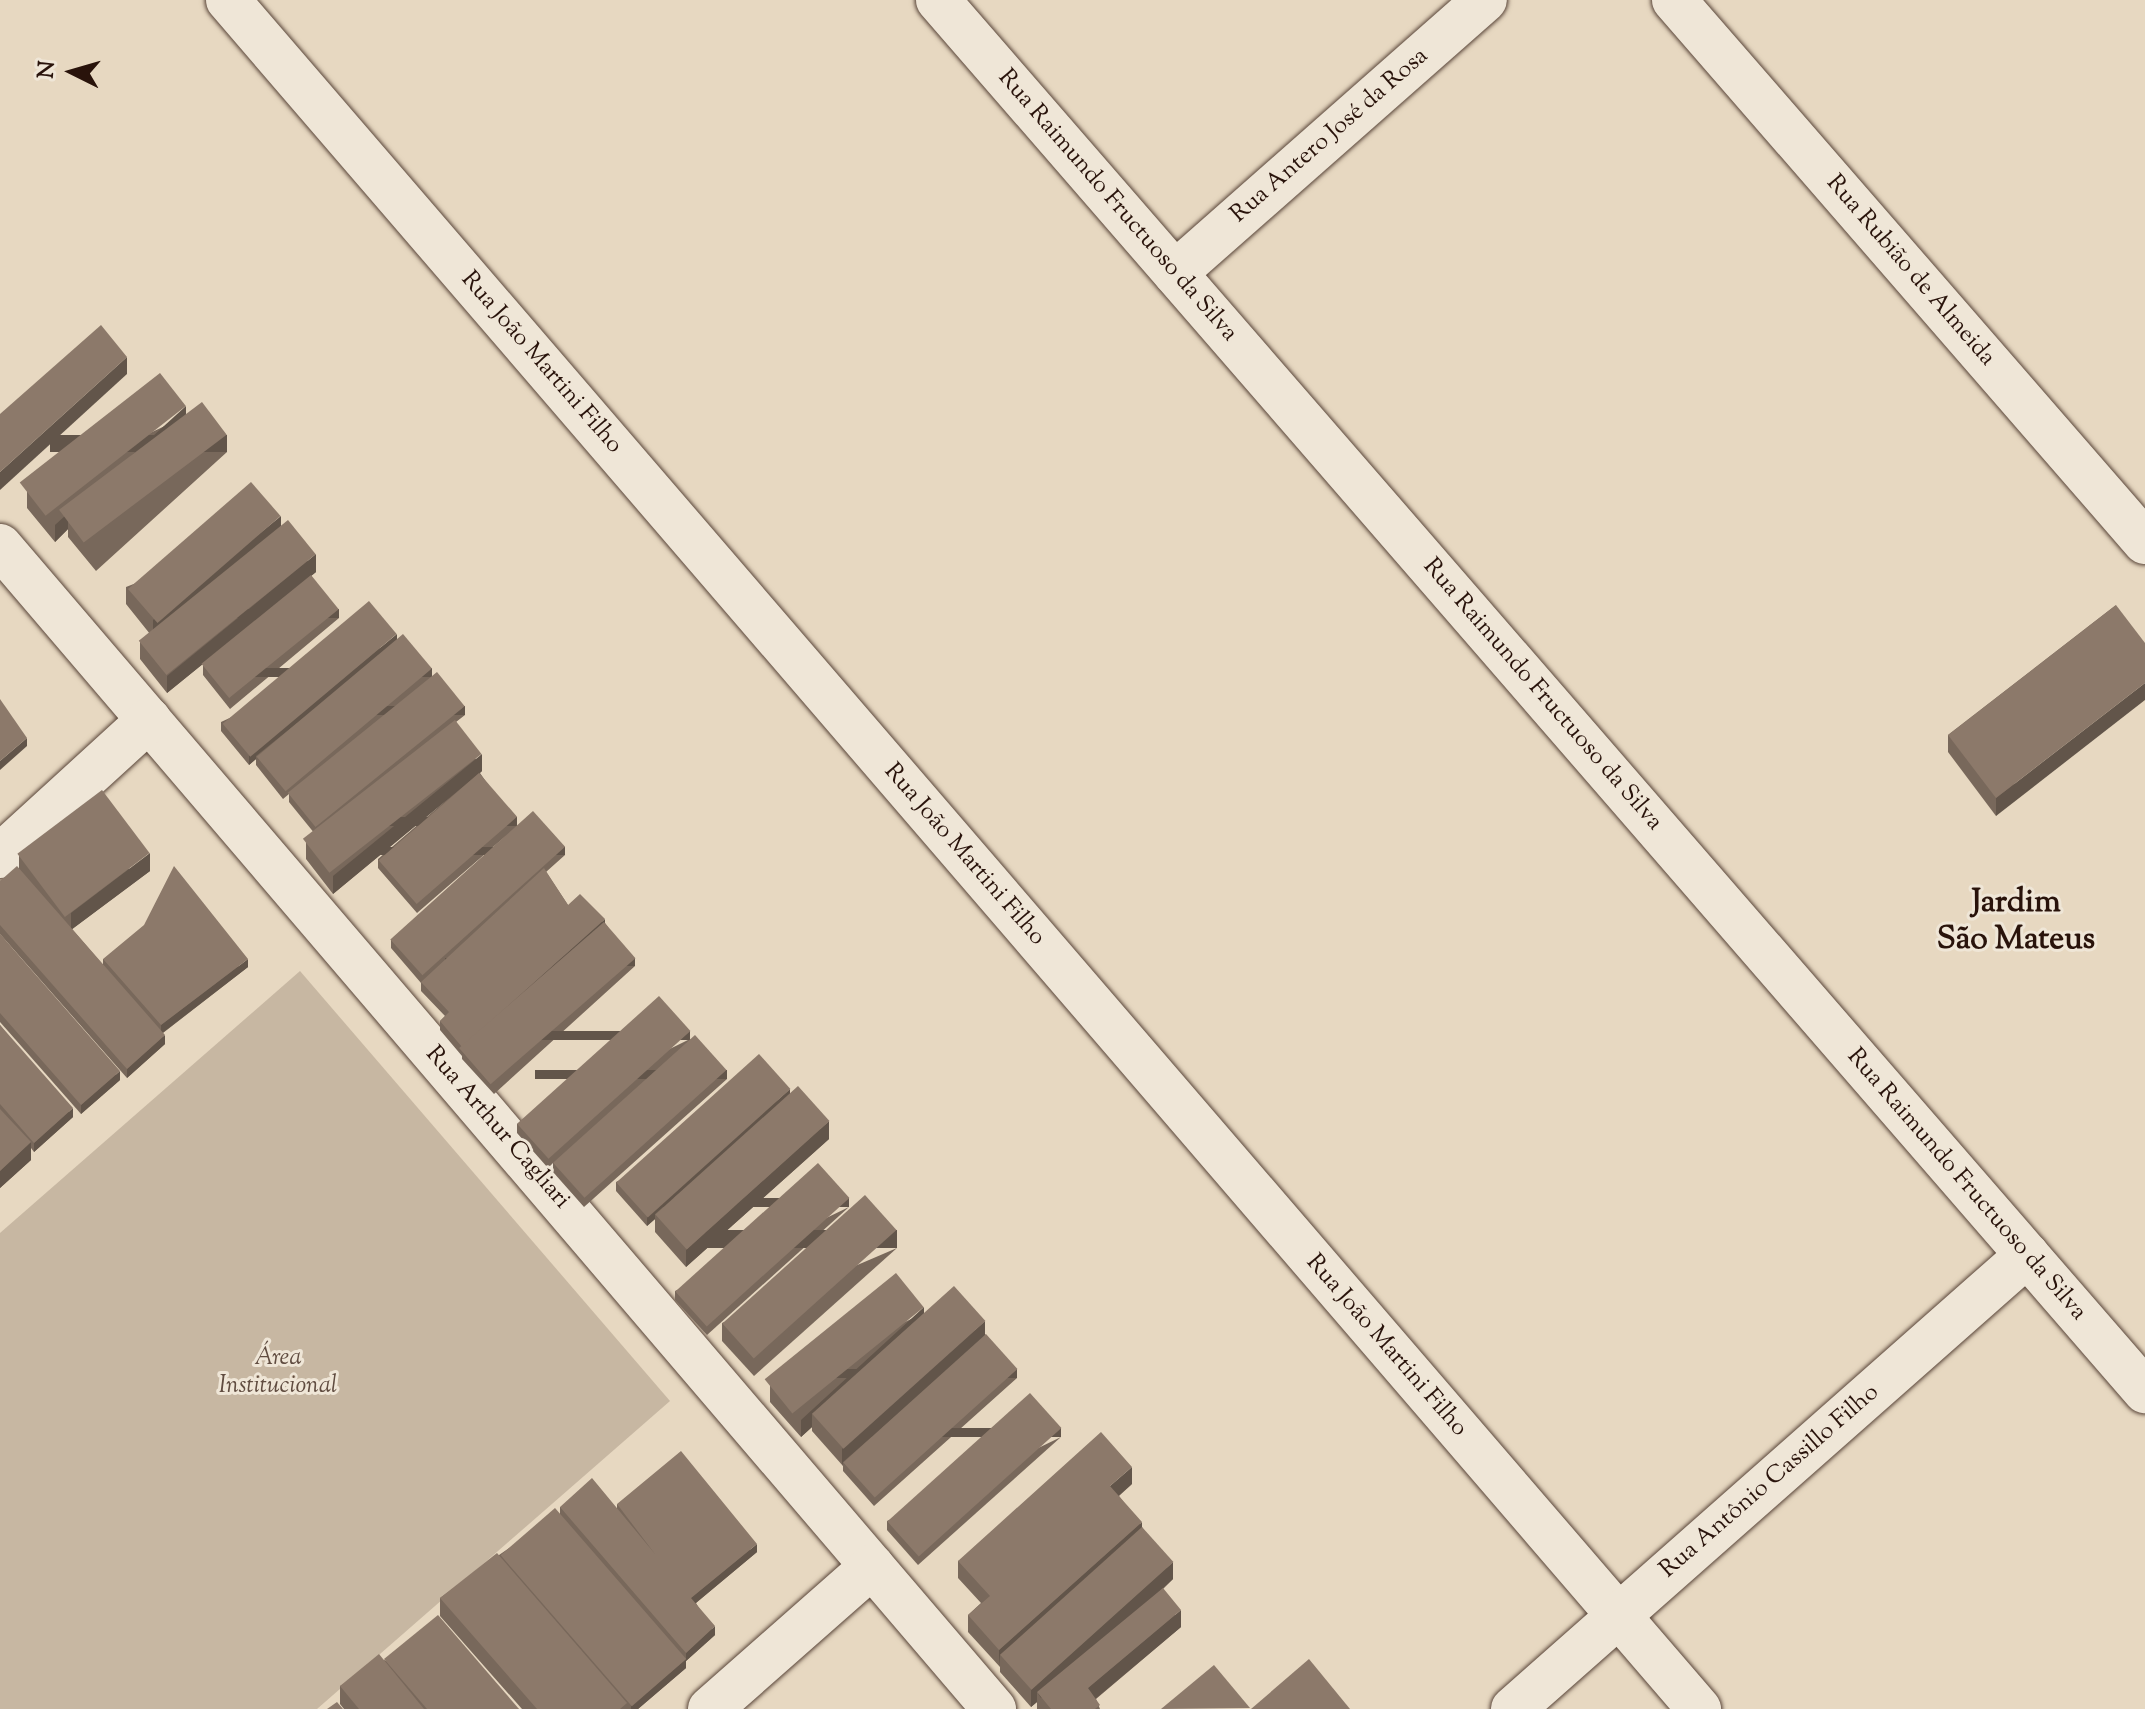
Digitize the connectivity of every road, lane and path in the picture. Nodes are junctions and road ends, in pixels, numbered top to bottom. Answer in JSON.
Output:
{"nodes":[{"id":1,"x":228,"y":0,"type":"edge"},
{"id":2,"x":938,"y":0,"type":"edge"},
{"id":3,"x":1485,"y":0,"type":"edge"},
{"id":4,"x":1674,"y":0,"type":"edge"},
{"id":5,"x":1175,"y":273,"type":"junction"},
{"id":6,"x":2145,"y":542,"type":"edge"},
{"id":7,"x":0,"y":546,"type":"edge"},
{"id":8,"x":149,"y":720,"type":"junction"},
{"id":9,"x":0,"y":856,"type":"edge"},
{"id":10,"x":2027,"y":1255,"type":"junction"},
{"id":11,"x":2145,"y":1391,"type":"edge"},
{"id":12,"x":872,"y":1566,"type":"junction"},
{"id":13,"x":1617,"y":1614,"type":"junction"},
{"id":14,"x":710,"y":1709,"type":"edge"},
{"id":15,"x":994,"y":1709,"type":"edge"},
{"id":16,"x":1513,"y":1709,"type":"edge"},
{"id":17,"x":1699,"y":1709,"type":"edge"}],
"edges":[{"from":1,"to":13,"type":"street","name":"Rua João Martini Filho"},
{"from":2,"to":5,"type":"street","name":"Rua Raimundo Fructuoso da Silva"},
{"from":3,"to":5,"type":"street","name":"Rua Antero José da Rosa"},
{"from":4,"to":6,"type":"street","name":"Rua Rubião de Almeida"},
{"from":5,"to":10,"type":"street","name":"Rua Raimundo Fructuoso da Silva"},
{"from":7,"to":8,"type":"street","name":"Rua Arthur Cagliari"},
{"from":8,"to":9,"type":"street"},
{"from":8,"to":12,"type":"street","name":"Rua Arthur Cagliari"},
{"from":10,"to":11,"type":"street","name":"Rua Raimundo Fructuoso da Silva"},
{"from":10,"to":13,"type":"street","name":"Rua Antônio Cassillo Filho"},
{"from":12,"to":14,"type":"street"},
{"from":12,"to":15,"type":"street","name":"Rua Arthur Cagliari"},
{"from":13,"to":16,"type":"street","name":"Rua Antônio Cassillo Filho"},
{"from":13,"to":17,"type":"street","name":"Rua João Martini Filho"}]}
